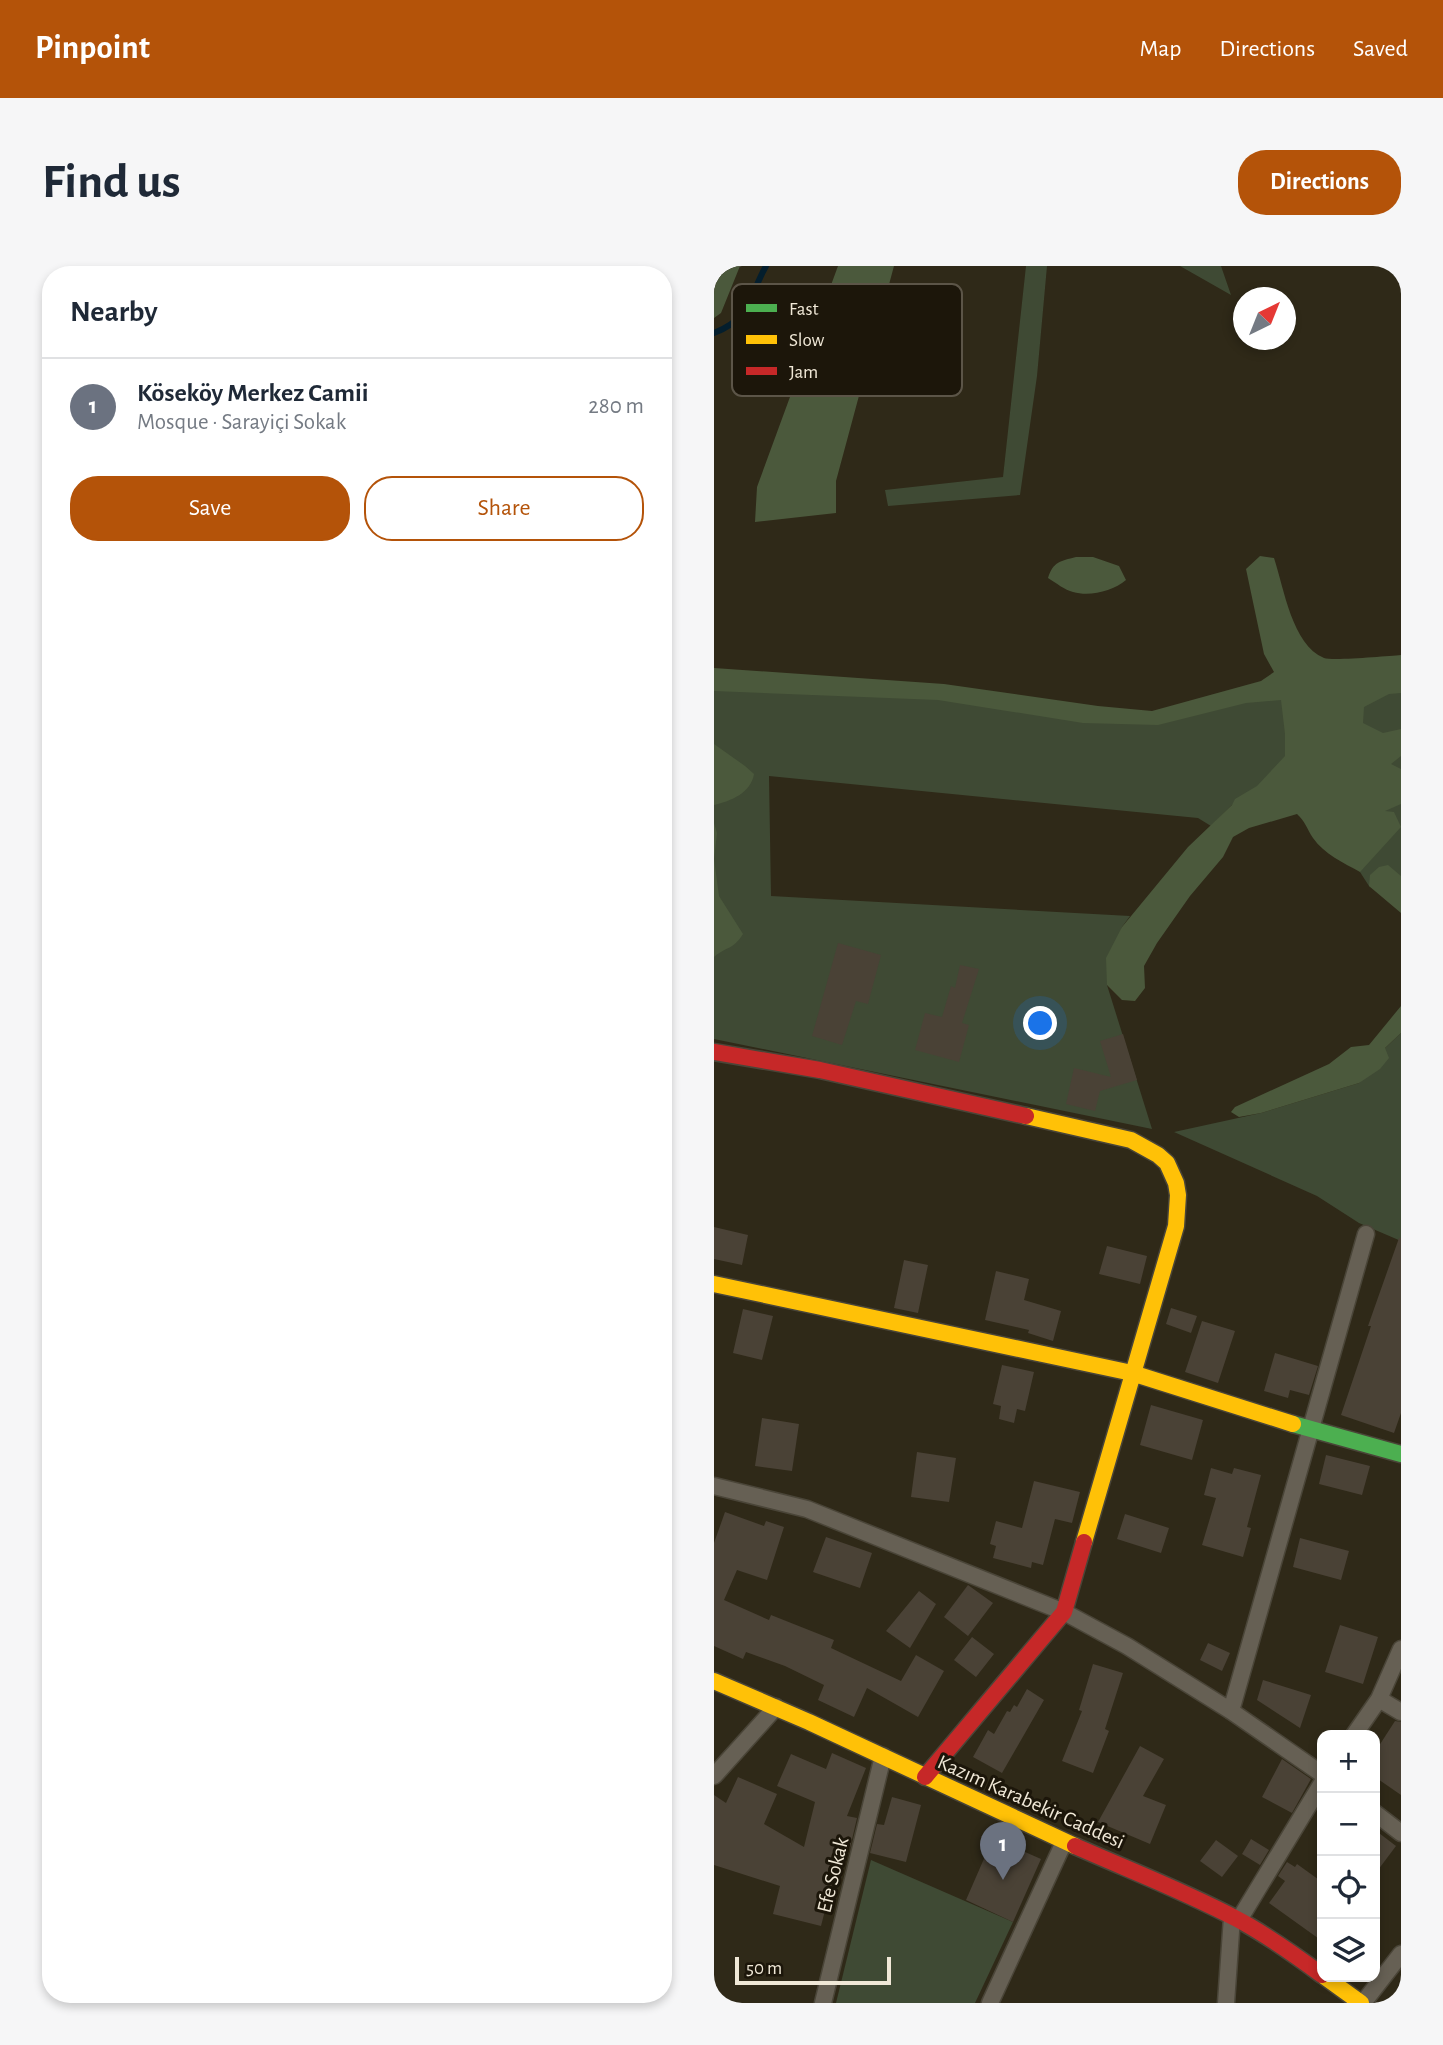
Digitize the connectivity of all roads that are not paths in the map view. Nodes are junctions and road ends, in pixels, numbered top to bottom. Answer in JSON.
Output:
{"nodes":[{"id":1,"x":714,"y":1052,"type":"edge"},
{"id":2,"x":1366,"y":1234,"type":"dead end"},
{"id":3,"x":714,"y":1284,"type":"edge"},
{"id":4,"x":1132,"y":1373,"type":"junction"},
{"id":5,"x":1310,"y":1429,"type":"junction"},
{"id":6,"x":1401,"y":1454,"type":"edge"},
{"id":7,"x":714,"y":1486,"type":"edge"},
{"id":8,"x":1064,"y":1612,"type":"junction"},
{"id":9,"x":1401,"y":1649,"type":"edge"},
{"id":10,"x":714,"y":1681,"type":"edge"},
{"id":11,"x":1379,"y":1699,"type":"junction"},
{"id":12,"x":776,"y":1707,"type":"junction"},
{"id":13,"x":1231,"y":1711,"type":"junction"},
{"id":14,"x":1401,"y":1712,"type":"edge"},
{"id":15,"x":1357,"y":1730,"type":"edge"},
{"id":16,"x":883,"y":1756,"type":"junction"},
{"id":17,"x":1317,"y":1771,"type":"edge"},
{"id":18,"x":714,"y":1776,"type":"edge"},
{"id":19,"x":925,"y":1777,"type":"junction"},
{"id":20,"x":1317,"y":1791,"type":"edge"},
{"id":21,"x":1380,"y":1817,"type":"edge"},
{"id":22,"x":1401,"y":1833,"type":"edge"},
{"id":23,"x":1064,"y":1842,"type":"junction"},
{"id":24,"x":1236,"y":1919,"type":"junction"},
{"id":25,"x":1401,"y":1954,"type":"edge"},
{"id":26,"x":1317,"y":1971,"type":"edge"},
{"id":27,"x":1332,"y":1982,"type":"edge"},
{"id":28,"x":823,"y":2003,"type":"edge"},
{"id":29,"x":990,"y":2003,"type":"edge"},
{"id":30,"x":1226,"y":2003,"type":"edge"},
{"id":31,"x":1362,"y":2003,"type":"edge"}],
"edges":[{"from":1,"to":4,"type":"street"},
{"from":2,"to":5,"type":"street"},
{"from":3,"to":4,"type":"street"},
{"from":4,"to":5,"type":"street"},
{"from":4,"to":8,"type":"street"},
{"from":5,"to":6,"type":"street"},
{"from":5,"to":13,"type":"street"},
{"from":7,"to":8,"type":"street"},
{"from":8,"to":13,"type":"street"},
{"from":8,"to":19,"type":"street"},
{"from":9,"to":11,"type":"street"},
{"from":10,"to":12,"type":"street","name":"Kazım Karabekir Caddesi"},
{"from":11,"to":14,"type":"street"},
{"from":11,"to":15,"type":"street"},
{"from":12,"to":16,"type":"street","name":"Kazım Karabekir Caddesi"},
{"from":12,"to":18,"type":"street"},
{"from":13,"to":17,"type":"street"},
{"from":16,"to":19,"type":"street","name":"Kazım Karabekir Caddesi"},
{"from":16,"to":28,"type":"street","name":"Efe Sokak"},
{"from":19,"to":23,"type":"street","name":"Kazım Karabekir Caddesi"},
{"from":20,"to":24,"type":"street"},
{"from":21,"to":22,"type":"street"},
{"from":23,"to":24,"type":"street","name":"Kazım Karabekir Caddesi"},
{"from":23,"to":29,"type":"street"},
{"from":24,"to":26,"type":"street","name":"Kazım Karabekir Caddesi"},
{"from":24,"to":30,"type":"street"},
{"from":25,"to":31,"type":"street"},
{"from":27,"to":31,"type":"street","name":"Kazım Karabekir Caddesi"}]}
